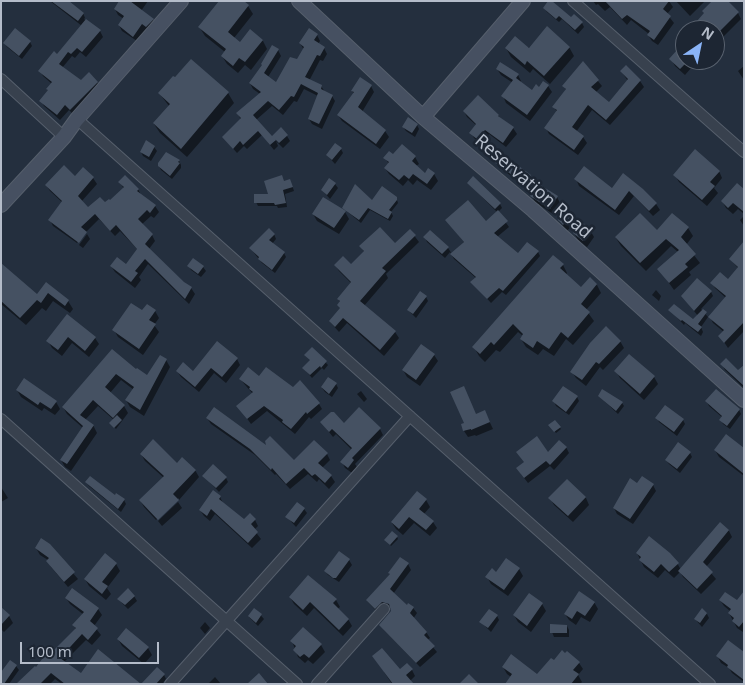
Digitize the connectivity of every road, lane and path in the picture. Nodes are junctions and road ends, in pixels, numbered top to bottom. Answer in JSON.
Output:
{"nodes":[{"id":1,"x":181,"y":1,"type":"edge"},
{"id":2,"x":299,"y":1,"type":"edge"},
{"id":3,"x":523,"y":1,"type":"edge"},
{"id":4,"x":573,"y":1,"type":"edge"},
{"id":5,"x":1,"y":79,"type":"edge"},
{"id":6,"x":422,"y":117,"type":"junction"},
{"id":7,"x":77,"y":118,"type":"junction"},
{"id":8,"x":64,"y":137,"type":"junction"},
{"id":9,"x":744,"y":152,"type":"edge"},
{"id":10,"x":1,"y":205,"type":"edge"},
{"id":11,"x":744,"y":400,"type":"edge"},
{"id":12,"x":410,"y":416,"type":"junction"},
{"id":13,"x":1,"y":419,"type":"edge"},
{"id":14,"x":384,"y":609,"type":"dead end"},
{"id":15,"x":226,"y":620,"type":"junction"},
{"id":16,"x":170,"y":684,"type":"edge"},
{"id":17,"x":297,"y":684,"type":"edge"},
{"id":18,"x":317,"y":684,"type":"edge"},
{"id":19,"x":710,"y":684,"type":"edge"}],
"edges":[{"from":1,"to":7,"type":"street"},
{"from":2,"to":6,"type":"street","name":"Reservation Road"},
{"from":3,"to":6,"type":"street"},
{"from":4,"to":9,"type":"street"},
{"from":5,"to":8,"type":"street"},
{"from":6,"to":11,"type":"street","name":"Reservation Road"},
{"from":7,"to":8,"type":"street"},
{"from":7,"to":12,"type":"street"},
{"from":8,"to":10,"type":"street"},
{"from":12,"to":15,"type":"street"},
{"from":12,"to":19,"type":"street"},
{"from":13,"to":15,"type":"street"},
{"from":14,"to":18,"type":"street"},
{"from":15,"to":16,"type":"street"},
{"from":15,"to":17,"type":"street"}]}
